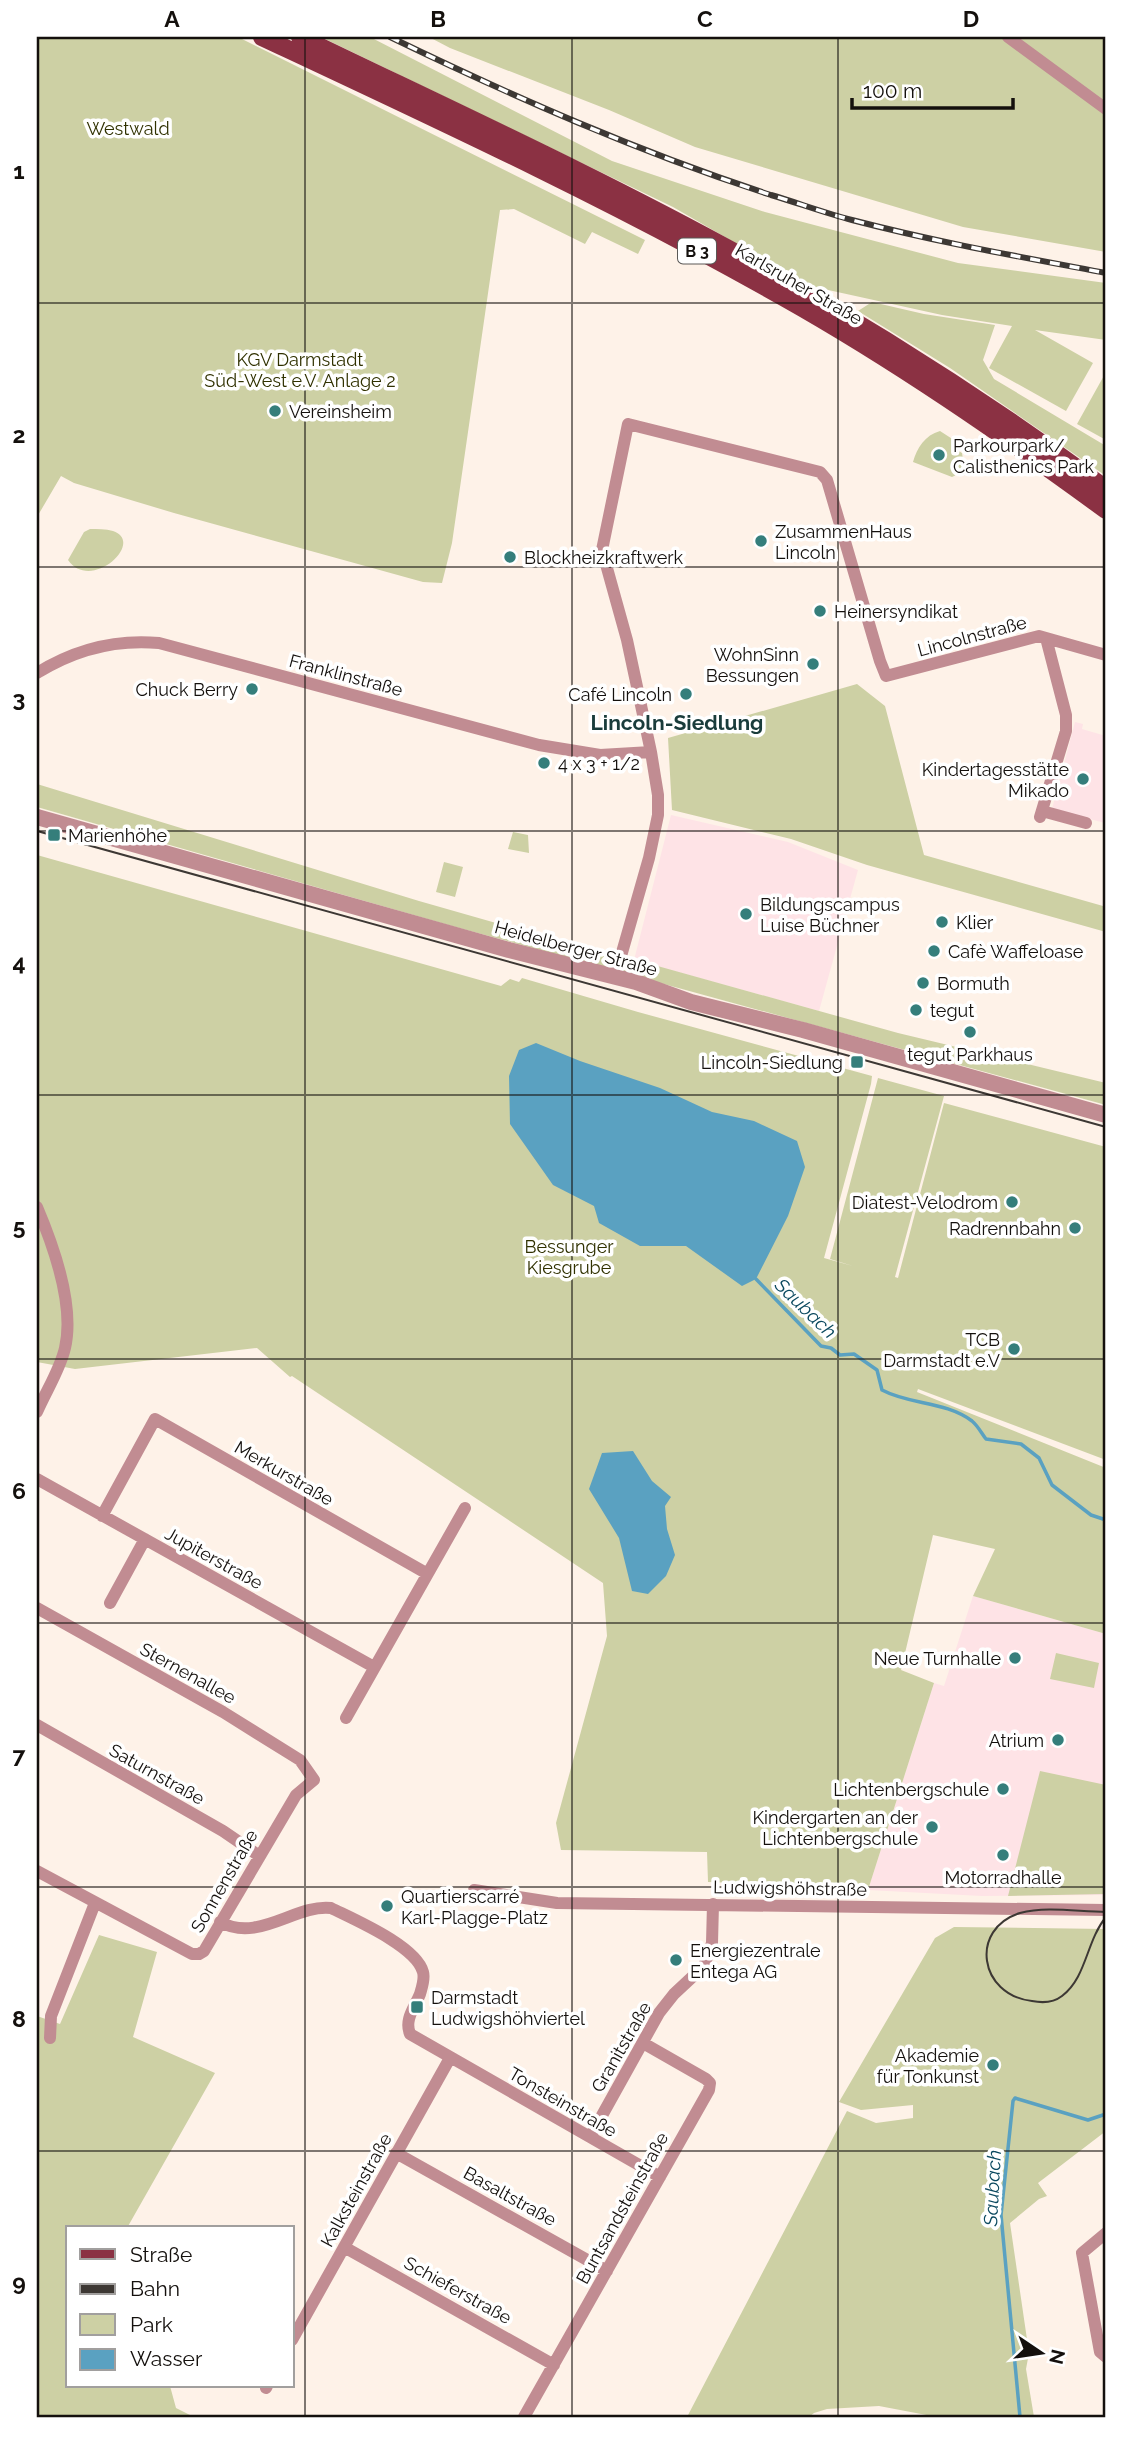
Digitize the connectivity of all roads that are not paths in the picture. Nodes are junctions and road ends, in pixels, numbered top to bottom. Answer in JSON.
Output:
{"nodes":[{"id":1,"x":262,"y":37,"type":"edge"},
{"id":2,"x":300,"y":37,"type":"edge"},
{"id":3,"x":1008,"y":37,"type":"edge"},
{"id":4,"x":1106,"y":109,"type":"edge"},
{"id":5,"x":1106,"y":489,"type":"edge"},
{"id":6,"x":1106,"y":510,"type":"edge"},
{"id":7,"x":1046,"y":638,"type":"junction"},
{"id":8,"x":1106,"y":654,"type":"edge"},
{"id":9,"x":37,"y":673,"type":"edge"},
{"id":10,"x":651,"y":752,"type":"junction"},
{"id":11,"x":37,"y":817,"type":"edge"},
{"id":12,"x":1086,"y":823,"type":"dead end"},
{"id":13,"x":615,"y":977,"type":"junction"},
{"id":14,"x":1106,"y":1115,"type":"edge"},
{"id":15,"x":37,"y":1207,"type":"edge"},
{"id":16,"x":37,"y":1412,"type":"edge"},
{"id":17,"x":37,"y":1479,"type":"edge"},
{"id":18,"x":465,"y":1508,"type":"dead end"},
{"id":19,"x":102,"y":1516,"type":"junction"},
{"id":20,"x":145,"y":1539,"type":"junction"},
{"id":21,"x":426,"y":1573,"type":"junction"},
{"id":22,"x":110,"y":1603,"type":"dead end"},
{"id":23,"x":37,"y":1608,"type":"edge"},
{"id":24,"x":374,"y":1667,"type":"junction"},
{"id":25,"x":345,"y":1718,"type":"dead end"},
{"id":26,"x":37,"y":1725,"type":"edge"},
{"id":27,"x":314,"y":1780,"type":"joint"},
{"id":28,"x":258,"y":1855,"type":"junction"},
{"id":29,"x":37,"y":1871,"type":"edge"},
{"id":30,"x":474,"y":1890,"type":"dead end"},
{"id":31,"x":95,"y":1903,"type":"junction"},
{"id":32,"x":713,"y":1904,"type":"junction"},
{"id":33,"x":1106,"y":1910,"type":"edge"},
{"id":34,"x":219,"y":1922,"type":"junction"},
{"id":35,"x":50,"y":2038,"type":"dead end"},
{"id":36,"x":643,"y":2043,"type":"junction"},
{"id":37,"x":450,"y":2058,"type":"junction"},
{"id":38,"x":590,"y":2137,"type":"junction"},
{"id":39,"x":396,"y":2153,"type":"junction"},
{"id":40,"x":660,"y":2177,"type":"junction"},
{"id":41,"x":1106,"y":2233,"type":"edge"},
{"id":42,"x":344,"y":2247,"type":"junction"},
{"id":43,"x":607,"y":2271,"type":"junction"},
{"id":44,"x":294,"y":2336,"type":"edge"},
{"id":45,"x":1106,"y":2357,"type":"edge"},
{"id":46,"x":554,"y":2365,"type":"junction"},
{"id":47,"x":524,"y":2417,"type":"edge"}],
"edges":[{"from":1,"to":6,"type":"main road","name":"Karlsruher Straße","number":"B 3"},
{"from":2,"to":5,"type":"main road","name":"Karlsruher Straße","number":"B 3"},
{"from":3,"to":4,"type":"street"},
{"from":7,"to":8,"type":"street","name":"Lincolnstraße"},
{"from":7,"to":10,"type":"street","name":"Lincolnstraße"},
{"from":7,"to":12,"type":"street"},
{"from":9,"to":10,"type":"street","name":"Franklinstraße"},
{"from":10,"to":13,"type":"street"},
{"from":11,"to":13,"type":"street","name":"Heidelberger Straße"},
{"from":13,"to":14,"type":"street","name":"Heidelberger Straße"},
{"from":15,"to":16,"type":"street"},
{"from":17,"to":19,"type":"street","name":"Jupiterstraße"},
{"from":18,"to":21,"type":"street"},
{"from":19,"to":20,"type":"street","name":"Jupiterstraße"},
{"from":19,"to":21,"type":"street","name":"Merkurstraße"},
{"from":20,"to":22,"type":"street"},
{"from":20,"to":24,"type":"street","name":"Jupiterstraße"},
{"from":21,"to":24,"type":"street"},
{"from":23,"to":27,"type":"street","name":"Sternenallee"},
{"from":24,"to":25,"type":"street"},
{"from":26,"to":28,"type":"street","name":"Saturnstraße"},
{"from":27,"to":28,"type":"street","name":"Sonnenstraße"},
{"from":28,"to":34,"type":"street","name":"Sonnenstraße"},
{"from":29,"to":31,"type":"street","name":"Sonnenstraße"},
{"from":30,"to":32,"type":"street","name":"Ludwigshöhstraße"},
{"from":31,"to":34,"type":"street","name":"Sonnenstraße"},
{"from":31,"to":35,"type":"street"},
{"from":32,"to":33,"type":"street","name":"Ludwigshöhstraße"},
{"from":32,"to":36,"type":"street","name":"Granitstraße"},
{"from":34,"to":37,"type":"street","name":"Tonsteinstraße"},
{"from":36,"to":38,"type":"street","name":"Granitstraße"},
{"from":36,"to":40,"type":"street","name":"Buntsandsteinstraße"},
{"from":37,"to":38,"type":"street","name":"Tonsteinstraße"},
{"from":37,"to":39,"type":"street","name":"Kalksteinstraße"},
{"from":38,"to":40,"type":"street","name":"Tonsteinstraße"},
{"from":39,"to":42,"type":"street","name":"Kalksteinstraße"},
{"from":39,"to":43,"type":"street","name":"Basaltstraße"},
{"from":40,"to":43,"type":"street","name":"Buntsandsteinstraße"},
{"from":41,"to":45,"type":"street"},
{"from":42,"to":44,"type":"street","name":"Kalksteinstraße"},
{"from":42,"to":46,"type":"street","name":"Schieferstraße"},
{"from":43,"to":46,"type":"street","name":"Buntsandsteinstraße"},
{"from":46,"to":47,"type":"street","name":"Buntsandsteinstraße"}]}
